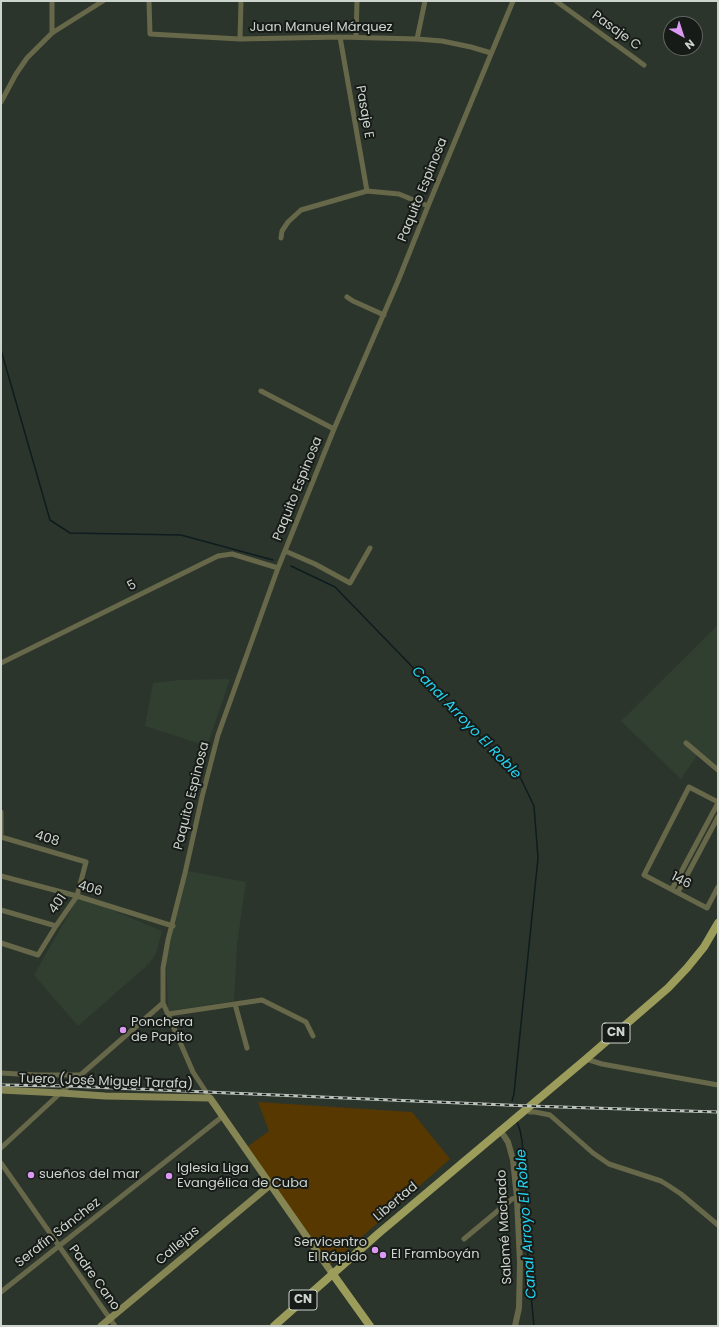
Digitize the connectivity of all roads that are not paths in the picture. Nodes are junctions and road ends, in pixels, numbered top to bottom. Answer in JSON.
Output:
{"nodes":[{"id":1,"x":52,"y":1,"type":"edge"},
{"id":2,"x":103,"y":1,"type":"edge"},
{"id":3,"x":149,"y":1,"type":"edge"},
{"id":4,"x":241,"y":1,"type":"edge"},
{"id":5,"x":357,"y":1,"type":"edge"},
{"id":6,"x":425,"y":1,"type":"edge"},
{"id":7,"x":514,"y":1,"type":"edge"},
{"id":8,"x":556,"y":1,"type":"edge"},
{"id":9,"x":52,"y":33,"type":"junction"},
{"id":10,"x":340,"y":37,"type":"junction"},
{"id":11,"x":356,"y":37,"type":"junction"},
{"id":12,"x":240,"y":39,"type":"junction"},
{"id":13,"x":417,"y":39,"type":"junction"},
{"id":14,"x":491,"y":53,"type":"junction"},
{"id":15,"x":644,"y":65,"type":"dead end"},
{"id":16,"x":1,"y":102,"type":"edge"},
{"id":17,"x":367,"y":191,"type":"junction"},
{"id":18,"x":428,"y":206,"type":"junction"},
{"id":19,"x":280,"y":238,"type":"dead end"},
{"id":20,"x":347,"y":297,"type":"dead end"},
{"id":21,"x":384,"y":315,"type":"junction"},
{"id":22,"x":261,"y":391,"type":"dead end"},
{"id":23,"x":334,"y":429,"type":"junction"},
{"id":24,"x":370,"y":548,"type":"dead end"},
{"id":25,"x":285,"y":551,"type":"junction"},
{"id":26,"x":278,"y":568,"type":"junction"},
{"id":27,"x":1,"y":663,"type":"edge"},
{"id":28,"x":686,"y":743,"type":"dead end"},
{"id":29,"x":718,"y":770,"type":"edge"},
{"id":30,"x":718,"y":803,"type":"edge"},
{"id":31,"x":1,"y":812,"type":"edge"},
{"id":32,"x":718,"y":817,"type":"edge"},
{"id":33,"x":1,"y":833,"type":"edge"},
{"id":34,"x":1,"y":837,"type":"edge"},
{"id":35,"x":86,"y":862,"type":"joint"},
{"id":36,"x":1,"y":876,"type":"edge"},
{"id":37,"x":718,"y":887,"type":"edge"},
{"id":38,"x":672,"y":890,"type":"junction"},
{"id":39,"x":678,"y":892,"type":"junction"},
{"id":40,"x":77,"y":896,"type":"junction"},
{"id":41,"x":1,"y":910,"type":"edge"},
{"id":42,"x":718,"y":923,"type":"edge"},
{"id":43,"x":56,"y":926,"type":"junction"},
{"id":44,"x":173,"y":926,"type":"junction"},
{"id":45,"x":1,"y":943,"type":"edge"},
{"id":46,"x":163,"y":1003,"type":"junction"},
{"id":47,"x":235,"y":1004,"type":"junction"},
{"id":48,"x":168,"y":1014,"type":"junction"},
{"id":49,"x":313,"y":1036,"type":"dead end"},
{"id":50,"x":247,"y":1048,"type":"dead end"},
{"id":51,"x":586,"y":1059,"type":"junction"},
{"id":52,"x":1,"y":1073,"type":"edge"},
{"id":53,"x":80,"y":1075,"type":"junction"},
{"id":54,"x":718,"y":1086,"type":"edge"},
{"id":55,"x":1,"y":1090,"type":"edge"},
{"id":56,"x":61,"y":1092,"type":"junction"},
{"id":57,"x":210,"y":1098,"type":"junction"},
{"id":58,"x":525,"y":1109,"type":"junction"},
{"id":59,"x":223,"y":1116,"type":"junction"},
{"id":60,"x":500,"y":1130,"type":"junction"},
{"id":61,"x":1,"y":1148,"type":"edge"},
{"id":62,"x":1,"y":1163,"type":"edge"},
{"id":63,"x":270,"y":1185,"type":"junction"},
{"id":64,"x":517,"y":1198,"type":"junction"},
{"id":65,"x":718,"y":1225,"type":"edge"},
{"id":66,"x":464,"y":1239,"type":"dead end"},
{"id":67,"x":58,"y":1246,"type":"junction"},
{"id":68,"x":332,"y":1273,"type":"junction"},
{"id":69,"x":1,"y":1292,"type":"edge"},
{"id":70,"x":110,"y":1319,"type":"junction"},
{"id":71,"x":101,"y":1326,"type":"edge"},
{"id":72,"x":115,"y":1326,"type":"edge"},
{"id":73,"x":274,"y":1326,"type":"edge"},
{"id":74,"x":370,"y":1326,"type":"edge"},
{"id":75,"x":515,"y":1326,"type":"edge"}],
"edges":[{"from":1,"to":9,"type":"street"},
{"from":2,"to":9,"type":"street"},
{"from":3,"to":12,"type":"street","name":"Juan Manuel Márquez"},
{"from":4,"to":12,"type":"street"},
{"from":5,"to":11,"type":"street"},
{"from":6,"to":13,"type":"street"},
{"from":7,"to":14,"type":"street","name":"Paquito Espinosa"},
{"from":8,"to":15,"type":"street","name":"Pasaje C"},
{"from":9,"to":16,"type":"street"},
{"from":10,"to":11,"type":"street","name":"Juan Manuel Márquez"},
{"from":10,"to":12,"type":"street","name":"Juan Manuel Márquez"},
{"from":10,"to":17,"type":"street","name":"Pasaje E"},
{"from":11,"to":13,"type":"street","name":"Juan Manuel Márquez"},
{"from":13,"to":14,"type":"street","name":"Juan Manuel Márquez"},
{"from":14,"to":18,"type":"street","name":"Paquito Espinosa"},
{"from":17,"to":18,"type":"street"},
{"from":17,"to":19,"type":"street"},
{"from":18,"to":21,"type":"street","name":"Paquito Espinosa"},
{"from":20,"to":21,"type":"street"},
{"from":21,"to":23,"type":"street","name":"Paquito Espinosa"},
{"from":22,"to":23,"type":"street"},
{"from":23,"to":25,"type":"street","name":"Paquito Espinosa"},
{"from":24,"to":25,"type":"street"},
{"from":25,"to":26,"type":"street","name":"Paquito Espinosa"},
{"from":26,"to":27,"type":"street","name":"5"},
{"from":26,"to":44,"type":"street","name":"Paquito Espinosa"},
{"from":28,"to":29,"type":"street"},
{"from":30,"to":38,"type":"street"},
{"from":30,"to":38,"type":"street","name":"146"},
{"from":31,"to":33,"type":"street"},
{"from":32,"to":39,"type":"street"},
{"from":34,"to":35,"type":"street","name":"408"},
{"from":35,"to":40,"type":"street","name":"401"},
{"from":36,"to":40,"type":"street","name":"406"},
{"from":37,"to":39,"type":"street","name":"146"},
{"from":38,"to":39,"type":"street","name":"146"},
{"from":40,"to":43,"type":"street","name":"401"},
{"from":40,"to":44,"type":"street","name":"406"},
{"from":41,"to":43,"type":"street"},
{"from":42,"to":51,"type":"main road","number":"CN"},
{"from":43,"to":45,"type":"street","name":"401"},
{"from":44,"to":46,"type":"street","name":"Paquito Espinosa"},
{"from":46,"to":48,"type":"street"},
{"from":46,"to":53,"type":"street"},
{"from":47,"to":48,"type":"street"},
{"from":47,"to":49,"type":"street"},
{"from":47,"to":50,"type":"street"},
{"from":48,"to":57,"type":"street"},
{"from":51,"to":54,"type":"street"},
{"from":51,"to":58,"type":"main road","number":"CN"},
{"from":52,"to":53,"type":"street"},
{"from":53,"to":56,"type":"street"},
{"from":55,"to":56,"type":"main road","name":"Tuero (José Miguel Tarafa)"},
{"from":56,"to":57,"type":"main road","name":"Tuero (José Miguel Tarafa)"},
{"from":56,"to":61,"type":"street"},
{"from":57,"to":59,"type":"main road"},
{"from":58,"to":60,"type":"main road","number":"CN"},
{"from":58,"to":65,"type":"street"},
{"from":59,"to":63,"type":"main road"},
{"from":59,"to":67,"type":"street","name":"Serafín Sánchez"},
{"from":60,"to":64,"type":"street","name":"Salomé Machado"},
{"from":60,"to":68,"type":"main road","name":"Libertad","number":"CN"},
{"from":62,"to":67,"type":"street","name":"Padre Cano"},
{"from":63,"to":68,"type":"main road"},
{"from":63,"to":70,"type":"main road","name":"Callejas"},
{"from":64,"to":66,"type":"street"},
{"from":64,"to":75,"type":"street","name":"Salomé Machado"},
{"from":67,"to":69,"type":"street","name":"Serafín Sánchez"},
{"from":67,"to":70,"type":"street","name":"Padre Cano"},
{"from":68,"to":73,"type":"main road","name":"Libertad","number":"CN"},
{"from":68,"to":74,"type":"main road"},
{"from":70,"to":71,"type":"main road","name":"Callejas"},
{"from":70,"to":72,"type":"street","name":"Padre Cano"}]}
